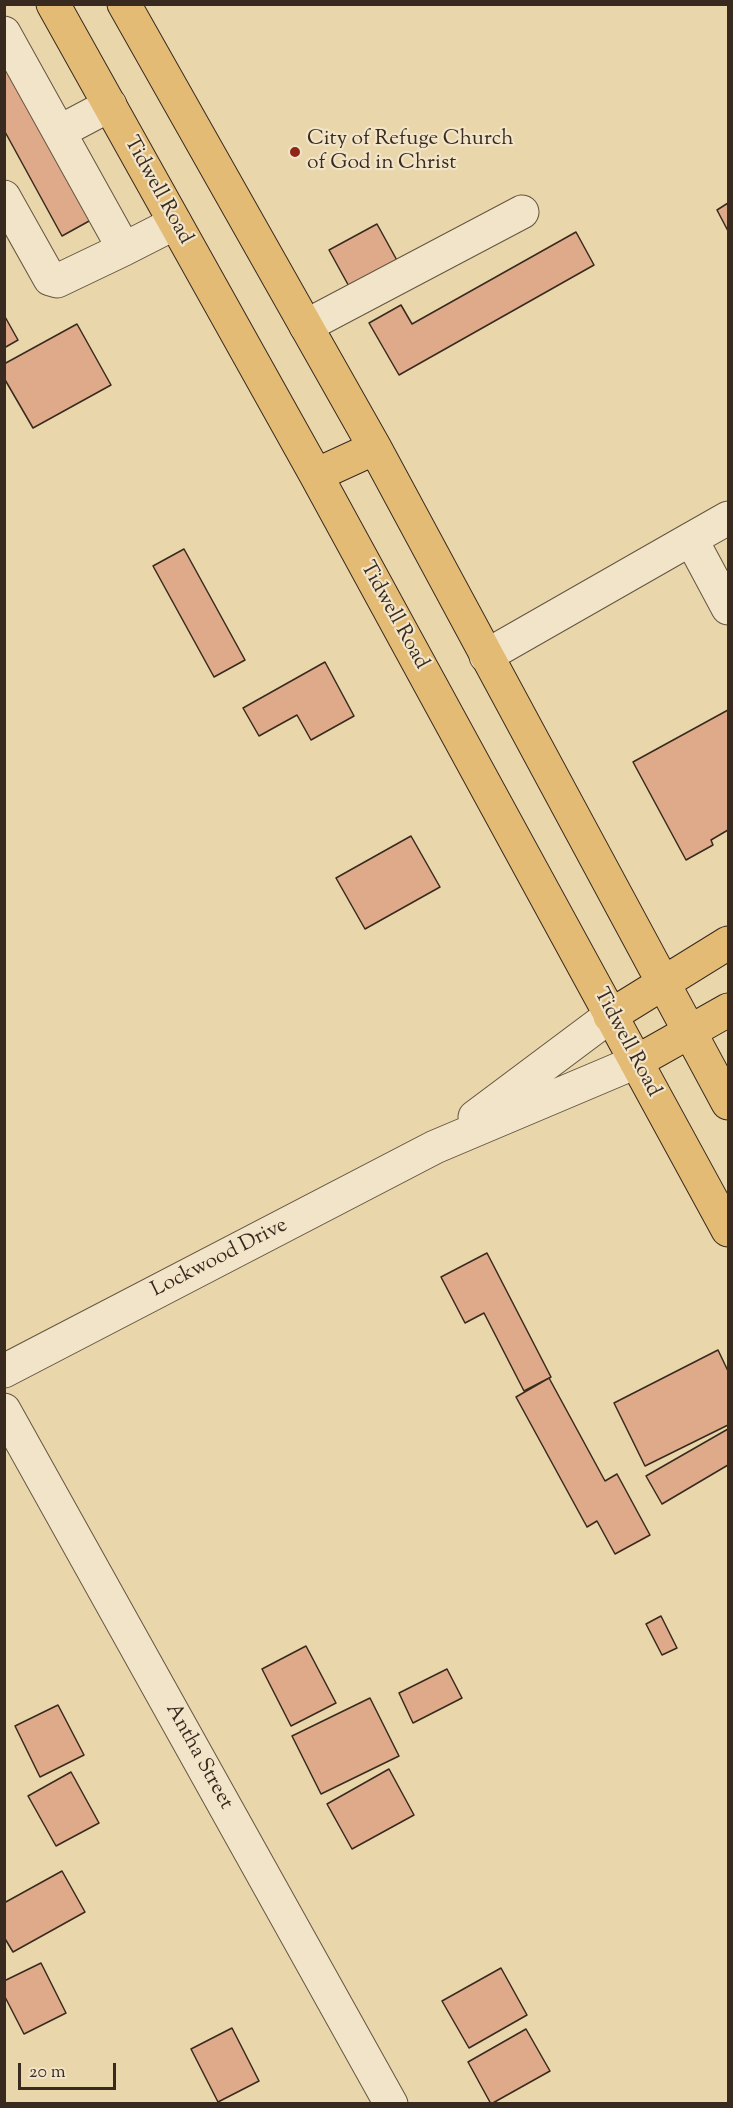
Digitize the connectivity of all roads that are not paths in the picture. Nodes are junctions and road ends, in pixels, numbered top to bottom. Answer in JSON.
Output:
{"nodes":[{"id":1,"x":53,"y":4,"type":"edge"},
{"id":2,"x":124,"y":4,"type":"edge"},
{"id":3,"x":4,"y":33,"type":"edge"},
{"id":4,"x":110,"y":105,"type":"junction"},
{"id":5,"x":59,"y":132,"type":"junction"},
{"id":6,"x":4,"y":197,"type":"edge"},
{"id":7,"x":522,"y":212,"type":"dead end"},
{"id":8,"x":175,"y":223,"type":"junction"},
{"id":9,"x":124,"y":249,"type":"junction"},
{"id":10,"x":306,"y":326,"type":"junction"},
{"id":11,"x":375,"y":448,"type":"junction"},
{"id":12,"x":316,"y":476,"type":"junction"},
{"id":13,"x":729,"y":518,"type":"edge"},
{"id":14,"x":691,"y":539,"type":"junction"},
{"id":15,"x":729,"y":608,"type":"edge"},
{"id":16,"x":486,"y":656,"type":"junction"},
{"id":17,"x":729,"y":943,"type":"edge"},
{"id":18,"x":662,"y":982,"type":"junction"},
{"id":19,"x":729,"y":1010,"type":"edge"},
{"id":20,"x":610,"y":1016,"type":"junction"},
{"id":21,"x":689,"y":1032,"type":"junction"},
{"id":22,"x":636,"y":1062,"type":"junction"},
{"id":23,"x":729,"y":1103,"type":"edge"},
{"id":24,"x":435,"y":1147,"type":"junction"},
{"id":25,"x":729,"y":1230,"type":"edge"},
{"id":26,"x":4,"y":1371,"type":"edge"},
{"id":27,"x":4,"y":1410,"type":"edge"},
{"id":28,"x":391,"y":2103,"type":"edge"}],
"edges":[{"from":1,"to":4,"type":"main road","name":"Tidwell Road"},
{"from":2,"to":10,"type":"main road"},
{"from":3,"to":5,"type":"street"},
{"from":4,"to":5,"type":"street"},
{"from":4,"to":8,"type":"main road","name":"Tidwell Road"},
{"from":5,"to":9,"type":"street"},
{"from":6,"to":9,"type":"street"},
{"from":7,"to":10,"type":"street"},
{"from":8,"to":9,"type":"street"},
{"from":8,"to":12,"type":"main road","name":"Tidwell Road"},
{"from":10,"to":11,"type":"main road"},
{"from":11,"to":12,"type":"main road"},
{"from":11,"to":16,"type":"main road"},
{"from":12,"to":20,"type":"main road","name":"Tidwell Road"},
{"from":13,"to":14,"type":"street"},
{"from":14,"to":15,"type":"street"},
{"from":14,"to":16,"type":"street"},
{"from":16,"to":18,"type":"main road"},
{"from":17,"to":18,"type":"main road","name":"Lockwood Drive"},
{"from":18,"to":20,"type":"main road","name":"Lockwood Drive"},
{"from":18,"to":21,"type":"main road"},
{"from":19,"to":21,"type":"main road","name":"Lockwood Drive"},
{"from":20,"to":22,"type":"main road","name":"Tidwell Road"},
{"from":20,"to":24,"type":"street","name":"Lockwood Drive"},
{"from":21,"to":22,"type":"main road","name":"Lockwood Drive"},
{"from":21,"to":23,"type":"main road"},
{"from":22,"to":24,"type":"street","name":"Lockwood Drive"},
{"from":22,"to":25,"type":"main road","name":"Tidwell Road"},
{"from":24,"to":26,"type":"street","name":"Lockwood Drive"},
{"from":27,"to":28,"type":"street","name":"Antha Street"}]}
